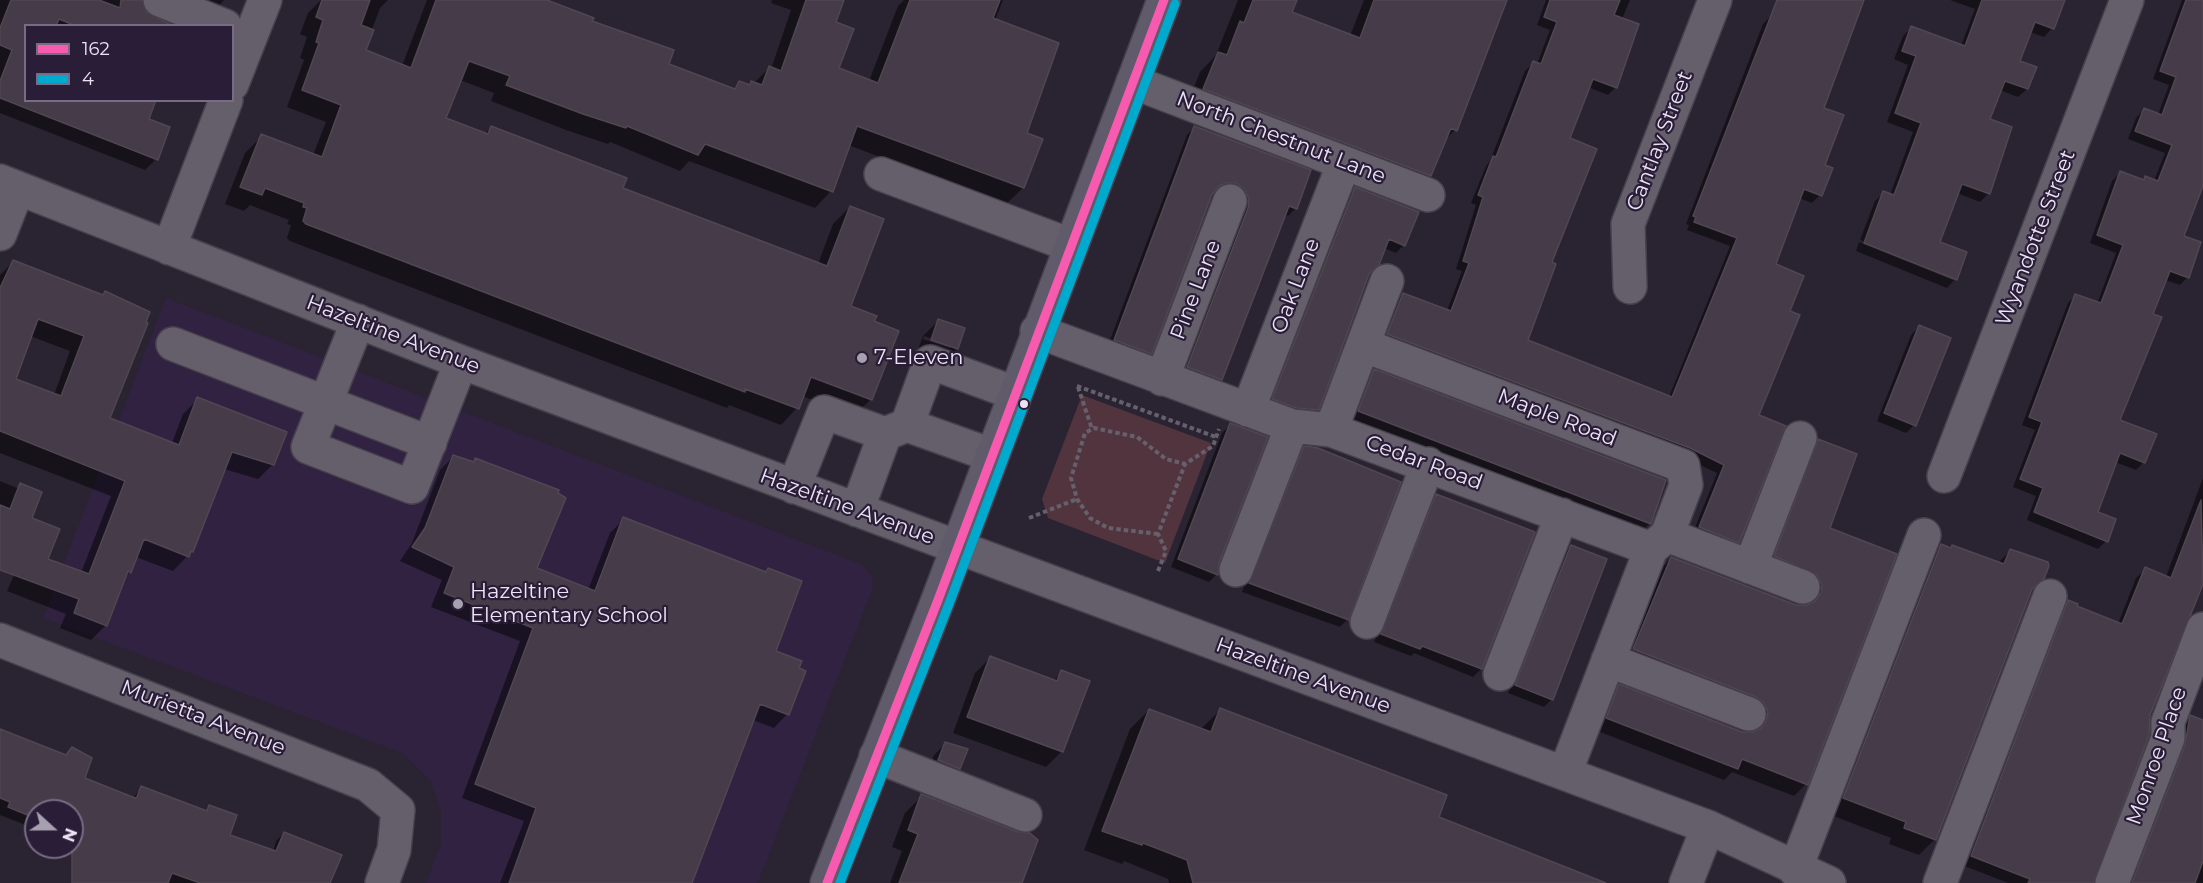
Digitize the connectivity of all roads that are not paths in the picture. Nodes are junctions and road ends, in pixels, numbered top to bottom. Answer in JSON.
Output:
{"nodes":[{"id":1,"x":159,"y":0,"type":"edge"},
{"id":2,"x":265,"y":0,"type":"edge"},
{"id":3,"x":1164,"y":0,"type":"edge"},
{"id":4,"x":1715,"y":0,"type":"edge"},
{"id":5,"x":2127,"y":0,"type":"edge"},
{"id":6,"x":221,"y":24,"type":"edge"},
{"id":7,"x":236,"y":30,"type":"edge"},
{"id":8,"x":234,"y":57,"type":"edge"},
{"id":9,"x":1133,"y":82,"type":"junction"},
{"id":10,"x":225,"y":102,"type":"edge"},
{"id":11,"x":1344,"y":163,"type":"junction"},
{"id":12,"x":881,"y":174,"type":"dead end"},
{"id":13,"x":9,"y":185,"type":"edge"},
{"id":14,"x":1428,"y":195,"type":"dead end"},
{"id":15,"x":1230,"y":201,"type":"dead end"},
{"id":16,"x":0,"y":234,"type":"edge"},
{"id":17,"x":1070,"y":245,"type":"junction"},
{"id":18,"x":169,"y":248,"type":"junction"},
{"id":19,"x":1387,"y":281,"type":"dead end"},
{"id":20,"x":1630,"y":287,"type":"dead end"},
{"id":21,"x":358,"y":321,"type":"junction"},
{"id":22,"x":1037,"y":331,"type":"junction"},
{"id":23,"x":173,"y":344,"type":"dead end"},
{"id":24,"x":1363,"y":345,"type":"junction"},
{"id":25,"x":461,"y":362,"type":"junction"},
{"id":26,"x":1162,"y":379,"type":"junction"},
{"id":27,"x":1014,"y":393,"type":"junction"},
{"id":28,"x":326,"y":403,"type":"junction"},
{"id":29,"x":1239,"y":407,"type":"junction"},
{"id":30,"x":1292,"y":426,"type":"junction"},
{"id":31,"x":896,"y":429,"type":"junction"},
{"id":32,"x":1331,"y":430,"type":"junction"},
{"id":33,"x":1800,"y":438,"type":"dead end"},
{"id":34,"x":430,"y":443,"type":"junction"},
{"id":35,"x":991,"y":455,"type":"junction"},
{"id":36,"x":1428,"y":464,"type":"junction"},
{"id":37,"x":1944,"y":476,"type":"dead end"},
{"id":38,"x":794,"y":487,"type":"junction"},
{"id":39,"x":857,"y":510,"type":"junction"},
{"id":40,"x":1562,"y":515,"type":"junction"},
{"id":41,"x":1924,"y":535,"type":"dead end"},
{"id":42,"x":1659,"y":542,"type":"junction"},
{"id":43,"x":958,"y":548,"type":"junction"},
{"id":44,"x":1750,"y":567,"type":"junction"},
{"id":45,"x":1236,"y":570,"type":"dead end"},
{"id":46,"x":1803,"y":587,"type":"dead end"},
{"id":47,"x":2050,"y":596,"type":"dead end"},
{"id":48,"x":1367,"y":622,"type":"dead end"},
{"id":49,"x":2203,"y":629,"type":"edge"},
{"id":50,"x":0,"y":640,"type":"edge"},
{"id":51,"x":1608,"y":660,"type":"junction"},
{"id":52,"x":1500,"y":674,"type":"dead end"},
{"id":53,"x":1749,"y":714,"type":"dead end"},
{"id":54,"x":876,"y":756,"type":"junction"},
{"id":55,"x":1565,"y":773,"type":"junction"},
{"id":56,"x":1025,"y":815,"type":"dead end"},
{"id":57,"x":1708,"y":827,"type":"junction"},
{"id":58,"x":1795,"y":870,"type":"junction"},
{"id":59,"x":381,"y":883,"type":"edge"},
{"id":60,"x":827,"y":883,"type":"edge"},
{"id":61,"x":1686,"y":883,"type":"edge"},
{"id":62,"x":1829,"y":883,"type":"edge"},
{"id":63,"x":1940,"y":883,"type":"edge"},
{"id":64,"x":2112,"y":883,"type":"edge"}],
"edges":[{"from":1,"to":6,"type":"street"},
{"from":2,"to":7,"type":"street"},
{"from":3,"to":9,"type":"main road"},
{"from":4,"to":20,"type":"street","name":"Cantlay Street"},
{"from":5,"to":37,"type":"street","name":"Wyandotte Street"},
{"from":7,"to":8,"type":"street"},
{"from":9,"to":11,"type":"street","name":"North Chestnut Lane"},
{"from":9,"to":17,"type":"main road"},
{"from":10,"to":18,"type":"street"},
{"from":11,"to":14,"type":"street","name":"North Chestnut Lane"},
{"from":11,"to":29,"type":"street","name":"Oak Lane"},
{"from":12,"to":17,"type":"street"},
{"from":13,"to":16,"type":"street"},
{"from":13,"to":18,"type":"street","name":"Hazeltine Avenue"},
{"from":15,"to":26,"type":"street","name":"Pine Lane"},
{"from":17,"to":22,"type":"main road"},
{"from":18,"to":21,"type":"street","name":"Hazeltine Avenue"},
{"from":19,"to":24,"type":"street"},
{"from":21,"to":25,"type":"street","name":"Hazeltine Avenue"},
{"from":21,"to":28,"type":"street"},
{"from":22,"to":26,"type":"street","name":"Cedar Road"},
{"from":22,"to":27,"type":"main road"},
{"from":23,"to":28,"type":"street"},
{"from":24,"to":32,"type":"street"},
{"from":24,"to":42,"type":"street","name":"Maple Road"},
{"from":25,"to":34,"type":"street"},
{"from":25,"to":38,"type":"street","name":"Hazeltine Avenue"},
{"from":26,"to":29,"type":"street","name":"Cedar Road"},
{"from":27,"to":31,"type":"street"},
{"from":27,"to":35,"type":"main road"},
{"from":28,"to":34,"type":"street"},
{"from":28,"to":34,"type":"street"},
{"from":29,"to":30,"type":"street","name":"Cedar Road"},
{"from":30,"to":32,"type":"street","name":"Cedar Road"},
{"from":30,"to":45,"type":"street"},
{"from":31,"to":35,"type":"street"},
{"from":31,"to":38,"type":"street"},
{"from":31,"to":39,"type":"street"},
{"from":32,"to":36,"type":"street","name":"Cedar Road"},
{"from":33,"to":44,"type":"street"},
{"from":35,"to":43,"type":"main road"},
{"from":36,"to":40,"type":"street","name":"Cedar Road"},
{"from":36,"to":48,"type":"street"},
{"from":38,"to":39,"type":"street","name":"Hazeltine Avenue"},
{"from":39,"to":43,"type":"street","name":"Hazeltine Avenue"},
{"from":40,"to":42,"type":"street","name":"Cedar Road"},
{"from":40,"to":52,"type":"street"},
{"from":41,"to":58,"type":"street"},
{"from":42,"to":44,"type":"street","name":"Cedar Road"},
{"from":42,"to":51,"type":"street","name":"Maple Road"},
{"from":43,"to":54,"type":"main road"},
{"from":43,"to":55,"type":"street","name":"Hazeltine Avenue"},
{"from":44,"to":46,"type":"street","name":"Cedar Road"},
{"from":47,"to":63,"type":"street"},
{"from":49,"to":64,"type":"street","name":"Monroe Place"},
{"from":50,"to":59,"type":"street","name":"Murietta Avenue"},
{"from":51,"to":53,"type":"street"},
{"from":51,"to":55,"type":"street","name":"Maple Road"},
{"from":54,"to":56,"type":"street"},
{"from":54,"to":60,"type":"main road"},
{"from":55,"to":57,"type":"street","name":"Hazeltine Avenue"},
{"from":57,"to":58,"type":"street","name":"Hazeltine Avenue"},
{"from":57,"to":61,"type":"street"},
{"from":58,"to":62,"type":"street","name":"Hazeltine Avenue"}]}
